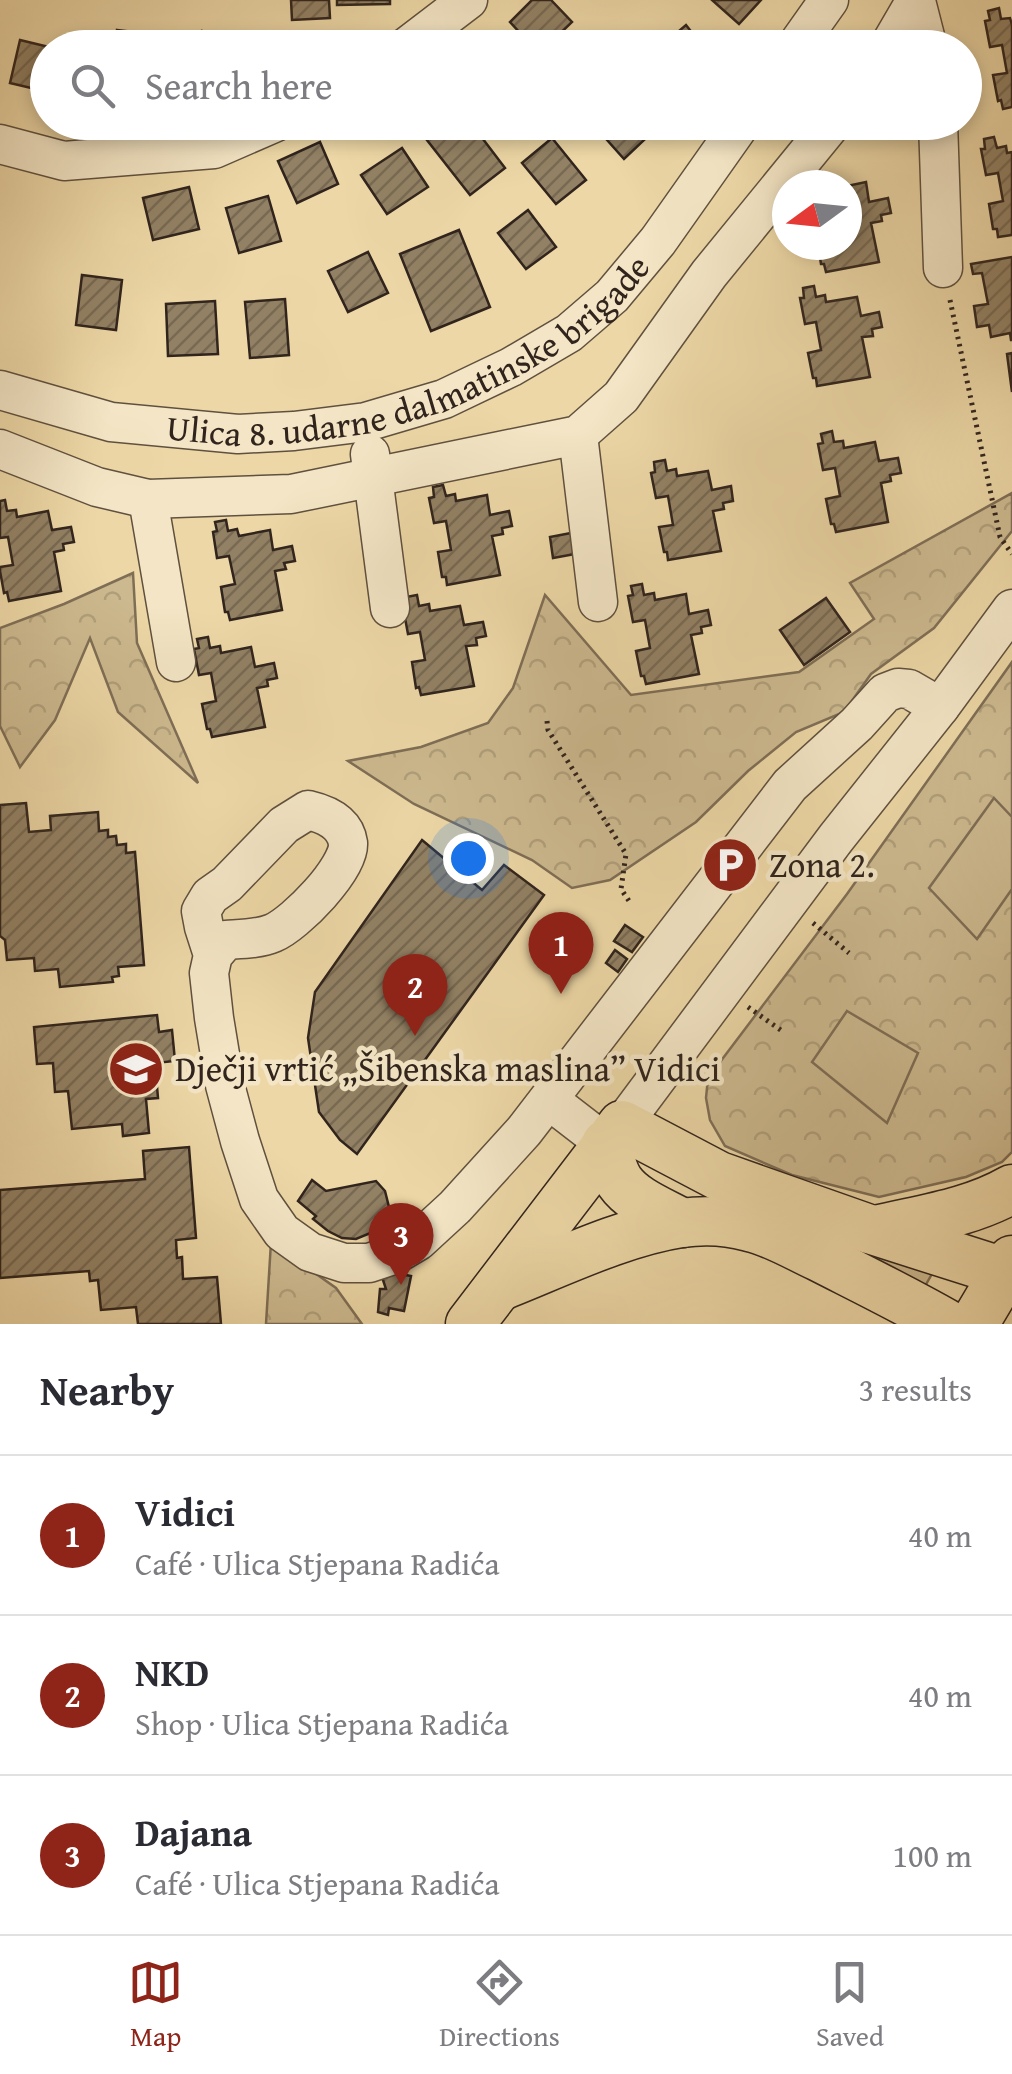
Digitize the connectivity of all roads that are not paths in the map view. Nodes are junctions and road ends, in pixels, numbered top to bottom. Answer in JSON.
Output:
{"nodes":[{"id":1,"x":468,"y":0,"type":"edge"},
{"id":2,"x":829,"y":0,"type":"edge"},
{"id":3,"x":916,"y":0,"type":"edge"},
{"id":4,"x":429,"y":30,"type":"edge"},
{"id":5,"x":808,"y":30,"type":"edge"},
{"id":6,"x":898,"y":30,"type":"edge"},
{"id":7,"x":924,"y":30,"type":"edge"},
{"id":8,"x":235,"y":140,"type":"edge"},
{"id":9,"x":729,"y":140,"type":"edge"},
{"id":10,"x":818,"y":140,"type":"edge"},
{"id":11,"x":939,"y":140,"type":"edge"},
{"id":12,"x":0,"y":144,"type":"edge"},
{"id":13,"x":943,"y":268,"type":"road end"},
{"id":14,"x":0,"y":390,"type":"edge"},
{"id":15,"x":366,"y":422,"type":"junction"},
{"id":16,"x":578,"y":434,"type":"junction"},
{"id":17,"x":0,"y":449,"type":"edge"},
{"id":18,"x":372,"y":476,"type":"junction"},
{"id":19,"x":148,"y":499,"type":"junction"},
{"id":20,"x":598,"y":602,"type":"dead end"},
{"id":21,"x":390,"y":608,"type":"dead end"},
{"id":22,"x":1012,"y":609,"type":"edge"},
{"id":23,"x":176,"y":662,"type":"dead end"},
{"id":24,"x":940,"y":706,"type":"junction"},
{"id":25,"x":213,"y":955,"type":"dead end"},
{"id":26,"x":548,"y":1100,"type":"junction"},
{"id":27,"x":614,"y":1134,"type":"junction"},
{"id":28,"x":1012,"y":1189,"type":"edge"},
{"id":29,"x":682,"y":1223,"type":"junction"},
{"id":30,"x":872,"y":1230,"type":"junction"},
{"id":31,"x":1009,"y":1269,"type":"edge"},
{"id":32,"x":484,"y":1306,"type":"edge"},
{"id":33,"x":947,"y":1324,"type":"edge"},
{"id":34,"x":974,"y":1324,"type":"edge"}],
"edges":[{"from":1,"to":4,"type":"street"},
{"from":2,"to":5,"type":"street"},
{"from":3,"to":6,"type":"street"},
{"from":3,"to":7,"type":"street"},
{"from":8,"to":12,"type":"street"},
{"from":9,"to":15,"type":"street","name":"Ulica 8. udarne dalmatinske brigade"},
{"from":10,"to":16,"type":"street"},
{"from":11,"to":13,"type":"street"},
{"from":14,"to":15,"type":"street","name":"Ulica 8. udarne dalmatinske brigade"},
{"from":15,"to":18,"type":"street"},
{"from":16,"to":18,"type":"street"},
{"from":16,"to":20,"type":"street"},
{"from":17,"to":19,"type":"street"},
{"from":18,"to":19,"type":"street"},
{"from":18,"to":21,"type":"street"},
{"from":19,"to":23,"type":"street"},
{"from":22,"to":24,"type":"street"},
{"from":24,"to":26,"type":"street"},
{"from":24,"to":27,"type":"street"},
{"from":25,"to":26,"type":"street"},
{"from":26,"to":27,"type":"street"},
{"from":27,"to":29,"type":"main road"},
{"from":27,"to":30,"type":"main road"},
{"from":27,"to":32,"type":"main road"},
{"from":28,"to":30,"type":"main road"},
{"from":29,"to":32,"type":"main road"},
{"from":29,"to":33,"type":"main road"},
{"from":30,"to":31,"type":"main road"},
{"from":31,"to":34,"type":"main road"}]}
